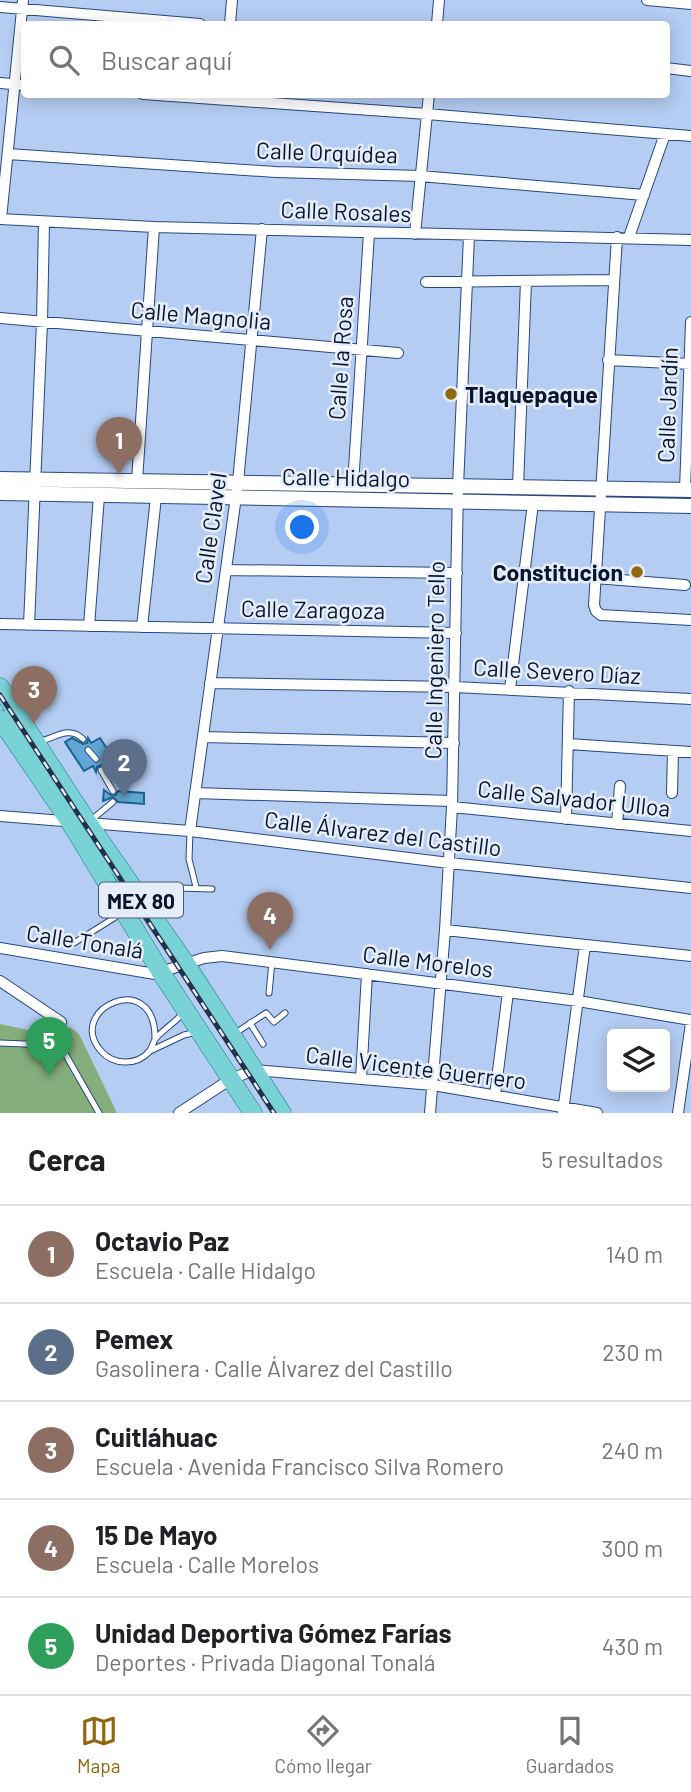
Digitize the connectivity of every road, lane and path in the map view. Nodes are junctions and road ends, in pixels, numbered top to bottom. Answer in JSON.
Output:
{"nodes":[{"id":1,"x":232,"y":0,"type":"edge"},
{"id":2,"x":439,"y":0,"type":"edge"},
{"id":3,"x":647,"y":0,"type":"edge"},
{"id":4,"x":23,"y":4,"type":"edge"},
{"id":5,"x":691,"y":4,"type":"edge"},
{"id":6,"x":0,"y":7,"type":"edge"},
{"id":7,"x":173,"y":21,"type":"edge"},
{"id":8,"x":230,"y":21,"type":"edge"},
{"id":9,"x":437,"y":21,"type":"edge"},
{"id":10,"x":21,"y":58,"type":"edge"},
{"id":11,"x":670,"y":68,"type":"edge"},
{"id":12,"x":691,"y":71,"type":"edge"},
{"id":13,"x":0,"y":83,"type":"edge"},
{"id":14,"x":20,"y":85,"type":"edge"},
{"id":15,"x":222,"y":98,"type":"edge"},
{"id":16,"x":429,"y":98,"type":"edge"},
{"id":17,"x":427,"y":114,"type":"junction"},
{"id":18,"x":665,"y":134,"type":"junction"},
{"id":19,"x":691,"y":136,"type":"edge"},
{"id":20,"x":8,"y":154,"type":"junction"},
{"id":21,"x":420,"y":176,"type":"junction"},
{"id":22,"x":644,"y":195,"type":"junction"},
{"id":23,"x":0,"y":219,"type":"edge"},
{"id":24,"x":44,"y":222,"type":"junction"},
{"id":25,"x":154,"y":227,"type":"junction"},
{"id":26,"x":262,"y":229,"type":"junction"},
{"id":27,"x":369,"y":233,"type":"junction"},
{"id":28,"x":415,"y":234,"type":"junction"},
{"id":29,"x":469,"y":236,"type":"junction"},
{"id":30,"x":617,"y":237,"type":"junction"},
{"id":31,"x":629,"y":237,"type":"junction"},
{"id":32,"x":691,"y":240,"type":"edge"},
{"id":33,"x":614,"y":280,"type":"junction"},
{"id":34,"x":467,"y":281,"type":"junction"},
{"id":35,"x":526,"y":281,"type":"junction"},
{"id":36,"x":426,"y":282,"type":"dead end"},
{"id":37,"x":0,"y":318,"type":"edge"},
{"id":38,"x":42,"y":322,"type":"junction"},
{"id":39,"x":691,"y":322,"type":"edge"},
{"id":40,"x":149,"y":331,"type":"junction"},
{"id":41,"x":253,"y":340,"type":"junction"},
{"id":42,"x":362,"y":350,"type":"junction"},
{"id":43,"x":398,"y":354,"type":"dead end"},
{"id":44,"x":608,"y":360,"type":"junction"},
{"id":45,"x":690,"y":364,"type":"edge"},
{"id":46,"x":0,"y":479,"type":"edge"},
{"id":47,"x":138,"y":481,"type":"junction"},
{"id":48,"x":238,"y":482,"type":"junction"},
{"id":49,"x":353,"y":485,"type":"junction"},
{"id":50,"x":458,"y":486,"type":"junction"},
{"id":51,"x":35,"y":487,"type":"junction"},
{"id":52,"x":518,"y":487,"type":"junction"},
{"id":53,"x":600,"y":489,"type":"junction"},
{"id":54,"x":688,"y":490,"type":"edge"},
{"id":55,"x":0,"y":493,"type":"edge"},
{"id":56,"x":99,"y":496,"type":"junction"},
{"id":57,"x":156,"y":497,"type":"junction"},
{"id":58,"x":236,"y":498,"type":"junction"},
{"id":59,"x":458,"y":502,"type":"junction"},
{"id":60,"x":533,"y":503,"type":"junction"},
{"id":61,"x":600,"y":504,"type":"junction"},
{"id":62,"x":691,"y":506,"type":"edge"},
{"id":63,"x":226,"y":570,"type":"junction"},
{"id":64,"x":457,"y":573,"type":"junction"},
{"id":65,"x":595,"y":578,"type":"junction"},
{"id":66,"x":685,"y":585,"type":"dead end"},
{"id":67,"x":691,"y":620,"type":"edge"},
{"id":68,"x":0,"y":624,"type":"edge"},
{"id":69,"x":29,"y":625,"type":"junction"},
{"id":70,"x":89,"y":626,"type":"junction"},
{"id":71,"x":142,"y":627,"type":"junction"},
{"id":72,"x":218,"y":628,"type":"junction"},
{"id":73,"x":456,"y":633,"type":"junction"},
{"id":74,"x":210,"y":683,"type":"junction"},
{"id":75,"x":0,"y":687,"type":"edge"},
{"id":76,"x":455,"y":687,"type":"junction"},
{"id":77,"x":510,"y":689,"type":"junction"},
{"id":78,"x":569,"y":691,"type":"junction"},
{"id":79,"x":691,"y":699,"type":"edge"},
{"id":80,"x":0,"y":719,"type":"edge"},
{"id":81,"x":203,"y":737,"type":"junction"},
{"id":82,"x":83,"y":739,"type":"dead end"},
{"id":83,"x":36,"y":742,"type":"junction"},
{"id":84,"x":454,"y":743,"type":"junction"},
{"id":85,"x":568,"y":744,"type":"junction"},
{"id":86,"x":88,"y":750,"type":"dead end"},
{"id":87,"x":673,"y":751,"type":"junction"},
{"id":88,"x":691,"y":752,"type":"edge"},
{"id":89,"x":96,"y":759,"type":"dead end"},
{"id":90,"x":101,"y":769,"type":"dead end"},
{"id":91,"x":620,"y":786,"type":"dead end"},
{"id":92,"x":113,"y":790,"type":"dead end"},
{"id":93,"x":195,"y":793,"type":"junction"},
{"id":94,"x":672,"y":793,"type":"dead end"},
{"id":95,"x":113,"y":802,"type":"dead end"},
{"id":96,"x":452,"y":804,"type":"junction"},
{"id":97,"x":0,"y":816,"type":"edge"},
{"id":98,"x":566,"y":819,"type":"junction"},
{"id":99,"x":79,"y":822,"type":"junction"},
{"id":100,"x":617,"y":824,"type":"junction"},
{"id":101,"x":190,"y":831,"type":"junction"},
{"id":102,"x":691,"y":831,"type":"edge"},
{"id":103,"x":449,"y":863,"type":"junction"},
{"id":104,"x":196,"y":887,"type":"junction"},
{"id":105,"x":691,"y":888,"type":"edge"},
{"id":106,"x":212,"y":889,"type":"dead end"},
{"id":107,"x":137,"y":895,"type":"junction"},
{"id":108,"x":125,"y":911,"type":"junction"},
{"id":109,"x":445,"y":930,"type":"junction"},
{"id":110,"x":75,"y":943,"type":"dead end"},
{"id":111,"x":585,"y":945,"type":"junction"},
{"id":112,"x":0,"y":948,"type":"edge"},
{"id":113,"x":691,"y":956,"type":"edge"},
{"id":114,"x":272,"y":962,"type":"junction"},
{"id":115,"x":186,"y":964,"type":"junction"},
{"id":116,"x":162,"y":974,"type":"junction"},
{"id":117,"x":367,"y":974,"type":"junction"},
{"id":118,"x":0,"y":981,"type":"edge"},
{"id":119,"x":441,"y":983,"type":"junction"},
{"id":120,"x":508,"y":992,"type":"junction"},
{"id":121,"x":269,"y":993,"type":"dead end"},
{"id":122,"x":578,"y":1001,"type":"junction"},
{"id":123,"x":186,"y":1009,"type":"junction"},
{"id":124,"x":285,"y":1013,"type":"dead end"},
{"id":125,"x":691,"y":1022,"type":"edge"},
{"id":126,"x":61,"y":1023,"type":"dead end"},
{"id":127,"x":250,"y":1023,"type":"junction"},
{"id":128,"x":200,"y":1031,"type":"junction"},
{"id":129,"x":231,"y":1035,"type":"junction"},
{"id":130,"x":155,"y":1038,"type":"junction"},
{"id":131,"x":0,"y":1043,"type":"edge"},
{"id":132,"x":263,"y":1044,"type":"dead end"},
{"id":133,"x":148,"y":1052,"type":"junction"},
{"id":134,"x":254,"y":1070,"type":"junction"},
{"id":135,"x":231,"y":1079,"type":"junction"},
{"id":136,"x":361,"y":1079,"type":"junction"},
{"id":137,"x":433,"y":1085,"type":"junction"},
{"id":138,"x":495,"y":1095,"type":"junction"},
{"id":139,"x":563,"y":1110,"type":"edge"},
{"id":140,"x":99,"y":1113,"type":"edge"},
{"id":141,"x":179,"y":1113,"type":"edge"},
{"id":142,"x":253,"y":1113,"type":"edge"},
{"id":143,"x":282,"y":1113,"type":"edge"},
{"id":144,"x":430,"y":1113,"type":"edge"},
{"id":145,"x":597,"y":1113,"type":"edge"},
{"id":146,"x":678,"y":1113,"type":"edge"}],
"edges":[{"from":1,"to":8,"type":"street"},
{"from":2,"to":9,"type":"street"},
{"from":3,"to":5,"type":"street"},
{"from":4,"to":6,"type":"street"},
{"from":4,"to":7,"type":"street"},
{"from":10,"to":14,"type":"street"},
{"from":11,"to":12,"type":"street"},
{"from":13,"to":14,"type":"street"},
{"from":14,"to":20,"type":"street"},
{"from":15,"to":17,"type":"street"},
{"from":16,"to":17,"type":"street"},
{"from":17,"to":18,"type":"street"},
{"from":17,"to":21,"type":"street"},
{"from":18,"to":19,"type":"street"},
{"from":18,"to":22,"type":"street"},
{"from":20,"to":21,"type":"street","name":"Calle Orquídea"},
{"from":20,"to":23,"type":"street"},
{"from":21,"to":22,"type":"street","name":"Calle Orquídea"},
{"from":21,"to":28,"type":"street"},
{"from":22,"to":31,"type":"street"},
{"from":23,"to":24,"type":"street","name":"Calle Rosales"},
{"from":24,"to":25,"type":"street","name":"Calle Rosales"},
{"from":24,"to":38,"type":"street"},
{"from":25,"to":26,"type":"street","name":"Calle Rosales"},
{"from":25,"to":40,"type":"street"},
{"from":26,"to":27,"type":"street","name":"Calle Rosales"},
{"from":26,"to":41,"type":"street","name":"Calle Clavel"},
{"from":27,"to":28,"type":"street","name":"Calle Rosales"},
{"from":27,"to":42,"type":"street","name":"Calle la Rosa"},
{"from":28,"to":29,"type":"street","name":"Calle Rosales"},
{"from":29,"to":30,"type":"street","name":"Calle Rosales"},
{"from":29,"to":34,"type":"street","name":"Calle Ingeniero Tello"},
{"from":30,"to":31,"type":"street","name":"Calle Rosales"},
{"from":30,"to":33,"type":"street"},
{"from":31,"to":32,"type":"street","name":"Calle Rosales"},
{"from":33,"to":35,"type":"street"},
{"from":33,"to":44,"type":"street"},
{"from":34,"to":35,"type":"street"},
{"from":34,"to":36,"type":"street"},
{"from":34,"to":50,"type":"street","name":"Calle Ingeniero Tello"},
{"from":35,"to":52,"type":"street"},
{"from":37,"to":38,"type":"street","name":"Calle Magnolia"},
{"from":38,"to":40,"type":"street","name":"Calle Magnolia"},
{"from":38,"to":51,"type":"street"},
{"from":39,"to":45,"type":"street","name":"Calle Jardín"},
{"from":40,"to":41,"type":"street","name":"Calle Magnolia"},
{"from":40,"to":47,"type":"street"},
{"from":41,"to":42,"type":"street","name":"Calle Magnolia"},
{"from":41,"to":48,"type":"street","name":"Calle Clavel"},
{"from":42,"to":43,"type":"street","name":"Calle Magnolia"},
{"from":42,"to":49,"type":"street","name":"Calle la Rosa"},
{"from":44,"to":45,"type":"street"},
{"from":44,"to":53,"type":"street"},
{"from":45,"to":54,"type":"street","name":"Calle Jardín"},
{"from":46,"to":51,"type":"street","name":"Calle Hidalgo"},
{"from":47,"to":48,"type":"street","name":"Calle Hidalgo"},
{"from":47,"to":51,"type":"street","name":"Calle Hidalgo"},
{"from":48,"to":49,"type":"street","name":"Calle Hidalgo"},
{"from":48,"to":58,"type":"street","name":"Calle Clavel"},
{"from":49,"to":50,"type":"street","name":"Calle Hidalgo"},
{"from":50,"to":52,"type":"street","name":"Calle Hidalgo"},
{"from":50,"to":59,"type":"street","name":"Calle Ingeniero Tello"},
{"from":51,"to":55,"type":"street","name":"Calle Hidalgo"},
{"from":51,"to":56,"type":"street","name":"Calle Hidalgo"},
{"from":51,"to":69,"type":"street"},
{"from":52,"to":53,"type":"street","name":"Calle Hidalgo"},
{"from":53,"to":54,"type":"street","name":"Calle Hidalgo"},
{"from":53,"to":61,"type":"street"},
{"from":56,"to":57,"type":"street","name":"Calle Hidalgo"},
{"from":56,"to":70,"type":"street"},
{"from":57,"to":58,"type":"street","name":"Calle Hidalgo"},
{"from":57,"to":71,"type":"street"},
{"from":58,"to":59,"type":"street","name":"Calle Hidalgo"},
{"from":58,"to":63,"type":"street","name":"Calle Clavel"},
{"from":59,"to":60,"type":"street","name":"Calle Hidalgo"},
{"from":59,"to":64,"type":"street","name":"Calle Ingeniero Tello"},
{"from":60,"to":61,"type":"street","name":"Calle Hidalgo"},
{"from":60,"to":77,"type":"street"},
{"from":61,"to":62,"type":"street","name":"Calle Hidalgo"},
{"from":61,"to":65,"type":"street"},
{"from":63,"to":64,"type":"street"},
{"from":63,"to":72,"type":"street","name":"Calle Clavel"},
{"from":64,"to":73,"type":"street","name":"Calle Ingeniero Tello"},
{"from":65,"to":66,"type":"street"},
{"from":65,"to":67,"type":"street"},
{"from":68,"to":69,"type":"street","name":"Calle Zaragoza"},
{"from":69,"to":70,"type":"street","name":"Calle Zaragoza"},
{"from":70,"to":71,"type":"street","name":"Calle Zaragoza"},
{"from":71,"to":72,"type":"street","name":"Calle Zaragoza"},
{"from":72,"to":73,"type":"street","name":"Calle Zaragoza"},
{"from":72,"to":74,"type":"street","name":"Calle Clavel"},
{"from":73,"to":76,"type":"street","name":"Calle Ingeniero Tello"},
{"from":74,"to":76,"type":"street","name":"Calle Severo Díaz"},
{"from":74,"to":81,"type":"street","name":"Calle Clavel"},
{"from":75,"to":83,"type":"main road","number":"MEX 80"},
{"from":76,"to":77,"type":"street","name":"Calle Severo Díaz"},
{"from":76,"to":84,"type":"street","name":"Calle Ingeniero Tello"},
{"from":77,"to":78,"type":"street","name":"Calle Severo Díaz"},
{"from":78,"to":79,"type":"street","name":"Calle Severo Díaz"},
{"from":78,"to":85,"type":"street"},
{"from":80,"to":99,"type":"main road","number":"MEX 80"},
{"from":81,"to":84,"type":"street"},
{"from":81,"to":93,"type":"street","name":"Calle Clavel"},
{"from":82,"to":83,"type":"lane"},
{"from":83,"to":99,"type":"main road","number":"MEX 80"},
{"from":84,"to":96,"type":"street","name":"Calle Ingeniero Tello"},
{"from":85,"to":87,"type":"street"},
{"from":85,"to":98,"type":"street"},
{"from":86,"to":89,"type":"lane"},
{"from":87,"to":88,"type":"street"},
{"from":87,"to":94,"type":"street"},
{"from":90,"to":92,"type":"lane"},
{"from":91,"to":100,"type":"street"},
{"from":93,"to":96,"type":"street","name":"Calle Salvador Ulloa"},
{"from":93,"to":101,"type":"street","name":"Calle Clavel"},
{"from":95,"to":99,"type":"lane"},
{"from":96,"to":98,"type":"street","name":"Calle Salvador Ulloa"},
{"from":96,"to":103,"type":"street","name":"Calle Ingeniero Tello"},
{"from":97,"to":99,"type":"street","name":"Calle Álvarez del Castillo"},
{"from":98,"to":100,"type":"street","name":"Calle Salvador Ulloa"},
{"from":99,"to":101,"type":"street","name":"Calle Álvarez del Castillo"},
{"from":99,"to":107,"type":"main road","number":"MEX 80"},
{"from":99,"to":108,"type":"main road","number":"MEX 80"},
{"from":100,"to":102,"type":"street","name":"Calle Salvador Ulloa"},
{"from":101,"to":103,"type":"street","name":"Calle Álvarez del Castillo"},
{"from":101,"to":104,"type":"lane"},
{"from":103,"to":105,"type":"street","name":"Calle Álvarez del Castillo"},
{"from":103,"to":109,"type":"street","name":"Calle Ingeniero Tello"},
{"from":104,"to":106,"type":"lane"},
{"from":104,"to":107,"type":"lane"},
{"from":107,"to":115,"type":"main road","number":"MEX 80"},
{"from":108,"to":110,"type":"lane"},
{"from":108,"to":116,"type":"main road","number":"MEX 80"},
{"from":109,"to":111,"type":"street"},
{"from":109,"to":119,"type":"street","name":"Calle Ingeniero Tello"},
{"from":111,"to":113,"type":"street"},
{"from":111,"to":122,"type":"street"},
{"from":112,"to":116,"type":"street","name":"Calle Tonalá"},
{"from":114,"to":115,"type":"street","name":"Calle Morelos"},
{"from":114,"to":117,"type":"street","name":"Calle Morelos"},
{"from":114,"to":121,"type":"lane"},
{"from":115,"to":116,"type":"street","name":"Calle Morelos"},
{"from":115,"to":129,"type":"main road","number":"MEX 80"},
{"from":116,"to":123,"type":"main road","number":"MEX 80"},
{"from":117,"to":119,"type":"street","name":"Calle Morelos"},
{"from":117,"to":136,"type":"street"},
{"from":118,"to":126,"type":"street"},
{"from":119,"to":120,"type":"street","name":"Calle Morelos"},
{"from":119,"to":137,"type":"street","name":"Calle Ingeniero Tello"},
{"from":120,"to":122,"type":"street","name":"Calle Morelos"},
{"from":120,"to":138,"type":"street"},
{"from":122,"to":125,"type":"street","name":"Calle Morelos"},
{"from":122,"to":139,"type":"street"},
{"from":123,"to":128,"type":"main road","number":"MEX 80"},
{"from":123,"to":130,"type":"lane"},
{"from":124,"to":127,"type":"lane"},
{"from":125,"to":146,"type":"street"},
{"from":127,"to":129,"type":"lane"},
{"from":127,"to":132,"type":"lane"},
{"from":128,"to":133,"type":"lane"},
{"from":128,"to":135,"type":"main road","number":"MEX 80"},
{"from":129,"to":134,"type":"main road","number":"MEX 80"},
{"from":130,"to":133,"type":"lane"},
{"from":130,"to":133,"type":"lane"},
{"from":131,"to":140,"type":"lane"},
{"from":134,"to":135,"type":"street","name":"Calle Vicente Guerrero"},
{"from":134,"to":136,"type":"street","name":"Calle Vicente Guerrero"},
{"from":134,"to":143,"type":"main road","number":"MEX 80"},
{"from":135,"to":141,"type":"street","name":"Calle Vicente Guerrero"},
{"from":135,"to":142,"type":"main road","number":"MEX 80"},
{"from":136,"to":137,"type":"street","name":"Calle Vicente Guerrero"},
{"from":137,"to":138,"type":"street","name":"Calle Vicente Guerrero"},
{"from":137,"to":144,"type":"street","name":"Calle Ingeniero Tello"},
{"from":138,"to":139,"type":"street","name":"Calle Vicente Guerrero"},
{"from":139,"to":145,"type":"street","name":"Calle Vicente Guerrero"}]}
